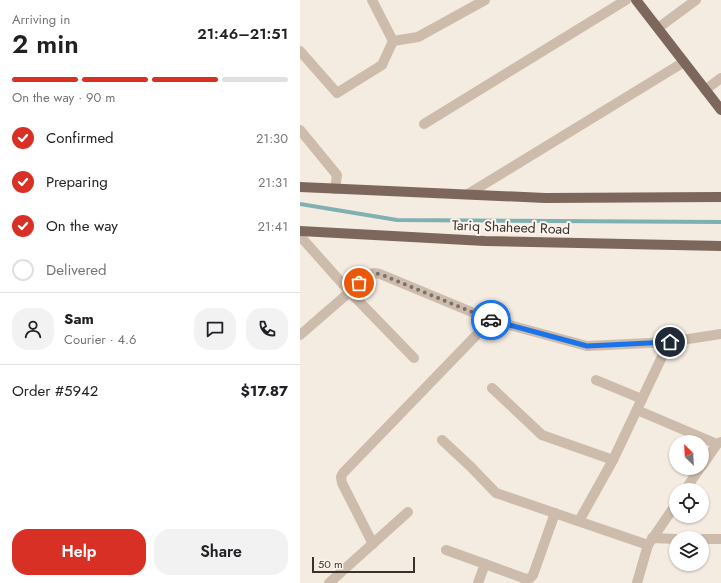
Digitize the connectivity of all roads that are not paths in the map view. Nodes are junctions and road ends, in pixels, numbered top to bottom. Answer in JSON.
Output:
{"nodes":[{"id":1,"x":372,"y":0,"type":"edge"},
{"id":2,"x":485,"y":0,"type":"edge"},
{"id":3,"x":626,"y":0,"type":"edge"},
{"id":4,"x":636,"y":0,"type":"edge"},
{"id":5,"x":696,"y":0,"type":"edge"},
{"id":6,"x":658,"y":28,"type":"junction"},
{"id":7,"x":393,"y":41,"type":"junction"},
{"id":8,"x":300,"y":51,"type":"edge"},
{"id":9,"x":684,"y":62,"type":"junction"},
{"id":10,"x":721,"y":78,"type":"edge"},
{"id":11,"x":705,"y":90,"type":"junction"},
{"id":12,"x":721,"y":110,"type":"edge"},
{"id":13,"x":424,"y":124,"type":"dead end"},
{"id":14,"x":300,"y":130,"type":"edge"},
{"id":15,"x":300,"y":187,"type":"edge"},
{"id":16,"x":336,"y":189,"type":"junction"},
{"id":17,"x":468,"y":194,"type":"junction"},
{"id":18,"x":721,"y":198,"type":"edge"},
{"id":19,"x":300,"y":230,"type":"edge"},
{"id":20,"x":300,"y":236,"type":"edge"},
{"id":21,"x":721,"y":246,"type":"edge"},
{"id":22,"x":349,"y":291,"type":"junction"},
{"id":23,"x":490,"y":320,"type":"junction"},
{"id":24,"x":721,"y":334,"type":"edge"},
{"id":25,"x":300,"y":335,"type":"edge"},
{"id":26,"x":670,"y":342,"type":"junction"},
{"id":27,"x":414,"y":358,"type":"dead end"},
{"id":28,"x":596,"y":380,"type":"dead end"},
{"id":29,"x":492,"y":388,"type":"dead end"},
{"id":30,"x":642,"y":399,"type":"junction"},
{"id":31,"x":637,"y":410,"type":"junction"},
{"id":32,"x":442,"y":440,"type":"dead end"},
{"id":33,"x":719,"y":443,"type":"edge"},
{"id":34,"x":709,"y":457,"type":"edge"},
{"id":35,"x":613,"y":460,"type":"junction"},
{"id":36,"x":408,"y":512,"type":"dead end"},
{"id":37,"x":555,"y":513,"type":"junction"},
{"id":38,"x":669,"y":514,"type":"edge"},
{"id":39,"x":579,"y":521,"type":"junction"},
{"id":40,"x":709,"y":539,"type":"edge"},
{"id":41,"x":721,"y":539,"type":"edge"},
{"id":42,"x":669,"y":540,"type":"edge"},
{"id":43,"x":650,"y":542,"type":"junction"},
{"id":44,"x":373,"y":544,"type":"junction"},
{"id":45,"x":446,"y":550,"type":"dead end"},
{"id":46,"x":485,"y":564,"type":"junction"},
{"id":47,"x":329,"y":583,"type":"edge"},
{"id":48,"x":478,"y":583,"type":"edge"},
{"id":49,"x":637,"y":583,"type":"edge"}],
"edges":[{"from":1,"to":7,"type":"street"},
{"from":2,"to":7,"type":"street"},
{"from":3,"to":13,"type":"street"},
{"from":4,"to":6,"type":"main road"},
{"from":5,"to":6,"type":"street"},
{"from":6,"to":9,"type":"main road"},
{"from":7,"to":8,"type":"street"},
{"from":9,"to":11,"type":"main road"},
{"from":9,"to":17,"type":"street"},
{"from":10,"to":11,"type":"street"},
{"from":11,"to":12,"type":"main road"},
{"from":14,"to":16,"type":"street"},
{"from":15,"to":16,"type":"main road"},
{"from":16,"to":17,"type":"main road"},
{"from":17,"to":18,"type":"main road"},
{"from":19,"to":21,"type":"main road","name":"Tariq Shaheed Road"},
{"from":20,"to":22,"type":"street"},
{"from":22,"to":23,"type":"street"},
{"from":22,"to":25,"type":"street"},
{"from":22,"to":27,"type":"street"},
{"from":23,"to":26,"type":"street"},
{"from":23,"to":44,"type":"street"},
{"from":24,"to":26,"type":"street"},
{"from":26,"to":30,"type":"street"},
{"from":28,"to":30,"type":"street"},
{"from":29,"to":35,"type":"street"},
{"from":30,"to":31,"type":"street"},
{"from":31,"to":33,"type":"street"},
{"from":31,"to":35,"type":"street"},
{"from":32,"to":37,"type":"street"},
{"from":33,"to":34,"type":"street"},
{"from":35,"to":39,"type":"street"},
{"from":36,"to":44,"type":"street"},
{"from":37,"to":39,"type":"street"},
{"from":37,"to":46,"type":"street"},
{"from":38,"to":43,"type":"street"},
{"from":39,"to":43,"type":"street"},
{"from":40,"to":41,"type":"street"},
{"from":42,"to":43,"type":"street"},
{"from":43,"to":49,"type":"street"},
{"from":44,"to":47,"type":"street"},
{"from":45,"to":46,"type":"street"},
{"from":46,"to":48,"type":"street"}]}
